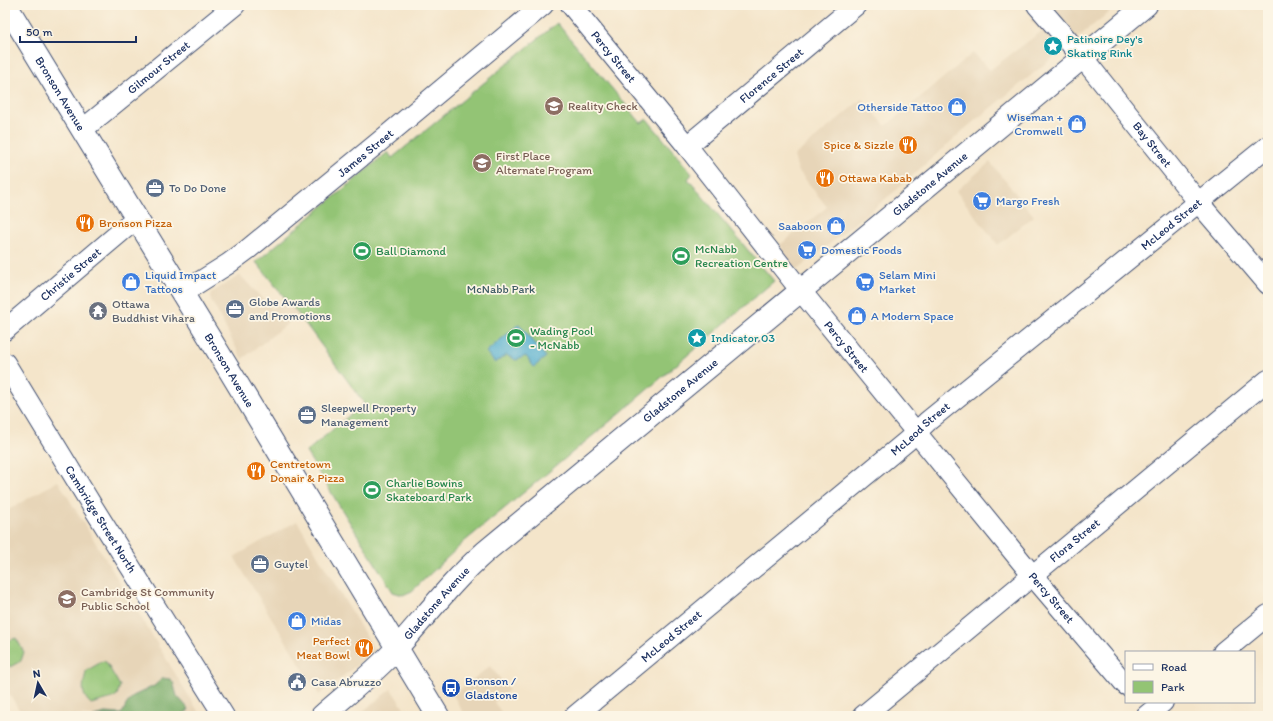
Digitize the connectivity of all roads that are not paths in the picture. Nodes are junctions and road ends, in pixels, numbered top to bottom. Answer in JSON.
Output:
{"nodes":[{"id":1,"x":6,"y":5,"type":"edge"},
{"id":2,"x":235,"y":5,"type":"edge"},
{"id":3,"x":543,"y":5,"type":"edge"},
{"id":4,"x":571,"y":5,"type":"edge"},
{"id":5,"x":856,"y":5,"type":"edge"},
{"id":6,"x":1037,"y":5,"type":"edge"},
{"id":7,"x":1146,"y":5,"type":"edge"},
{"id":8,"x":1083,"y":58,"type":"junction"},
{"id":9,"x":82,"y":130,"type":"junction"},
{"id":10,"x":687,"y":146,"type":"junction"},
{"id":11,"x":1268,"y":146,"type":"edge"},
{"id":12,"x":1199,"y":203,"type":"junction"},
{"id":13,"x":136,"y":219,"type":"junction"},
{"id":14,"x":1268,"y":284,"type":"edge"},
{"id":15,"x":801,"y":291,"type":"junction"},
{"id":16,"x":182,"y":292,"type":"junction"},
{"id":17,"x":5,"y":330,"type":"edge"},
{"id":18,"x":5,"y":362,"type":"edge"},
{"id":19,"x":1268,"y":380,"type":"edge"},
{"id":20,"x":917,"y":432,"type":"junction"},
{"id":21,"x":1033,"y":576,"type":"junction"},
{"id":22,"x":1268,"y":615,"type":"edge"},
{"id":23,"x":397,"y":648,"type":"junction"},
{"id":24,"x":1224,"y":651,"type":"edge"},
{"id":25,"x":1125,"y":684,"type":"edge"},
{"id":26,"x":224,"y":716,"type":"edge"},
{"id":27,"x":322,"y":716,"type":"edge"},
{"id":28,"x":438,"y":716,"type":"edge"},
{"id":29,"x":575,"y":716,"type":"edge"},
{"id":30,"x":863,"y":716,"type":"edge"}],
"edges":[{"from":1,"to":9,"type":"main road","name":"Bronson Avenue"},
{"from":2,"to":9,"type":"street","name":"Gilmour Street"},
{"from":3,"to":16,"type":"street","name":"James Street"},
{"from":4,"to":10,"type":"street","name":"Percy Street"},
{"from":5,"to":10,"type":"street","name":"Florence Street"},
{"from":6,"to":8,"type":"street","name":"Bay Street"},
{"from":7,"to":8,"type":"main road","name":"Gladstone Avenue"},
{"from":8,"to":12,"type":"street","name":"Bay Street"},
{"from":8,"to":15,"type":"main road","name":"Gladstone Avenue"},
{"from":9,"to":13,"type":"main road","name":"Bronson Avenue"},
{"from":10,"to":15,"type":"street","name":"Percy Street"},
{"from":11,"to":12,"type":"street","name":"McLeod Street"},
{"from":12,"to":14,"type":"street","name":"Bay Street"},
{"from":12,"to":20,"type":"street","name":"McLeod Street"},
{"from":13,"to":16,"type":"main road","name":"Bronson Avenue"},
{"from":13,"to":17,"type":"street","name":"Christie Street"},
{"from":15,"to":20,"type":"street","name":"Percy Street"},
{"from":15,"to":23,"type":"main road","name":"Gladstone Avenue"},
{"from":16,"to":23,"type":"main road","name":"Bronson Avenue"},
{"from":18,"to":26,"type":"street","name":"Cambridge Street North"},
{"from":19,"to":21,"type":"street","name":"Flora Street"},
{"from":20,"to":21,"type":"street","name":"Percy Street"},
{"from":20,"to":29,"type":"street","name":"McLeod Street"},
{"from":21,"to":25,"type":"street","name":"Percy Street"},
{"from":21,"to":30,"type":"street","name":"Flora Street"},
{"from":22,"to":24,"type":"street"},
{"from":23,"to":27,"type":"main road","name":"Gladstone Avenue"},
{"from":23,"to":28,"type":"main road","name":"Bronson Avenue"}]}
